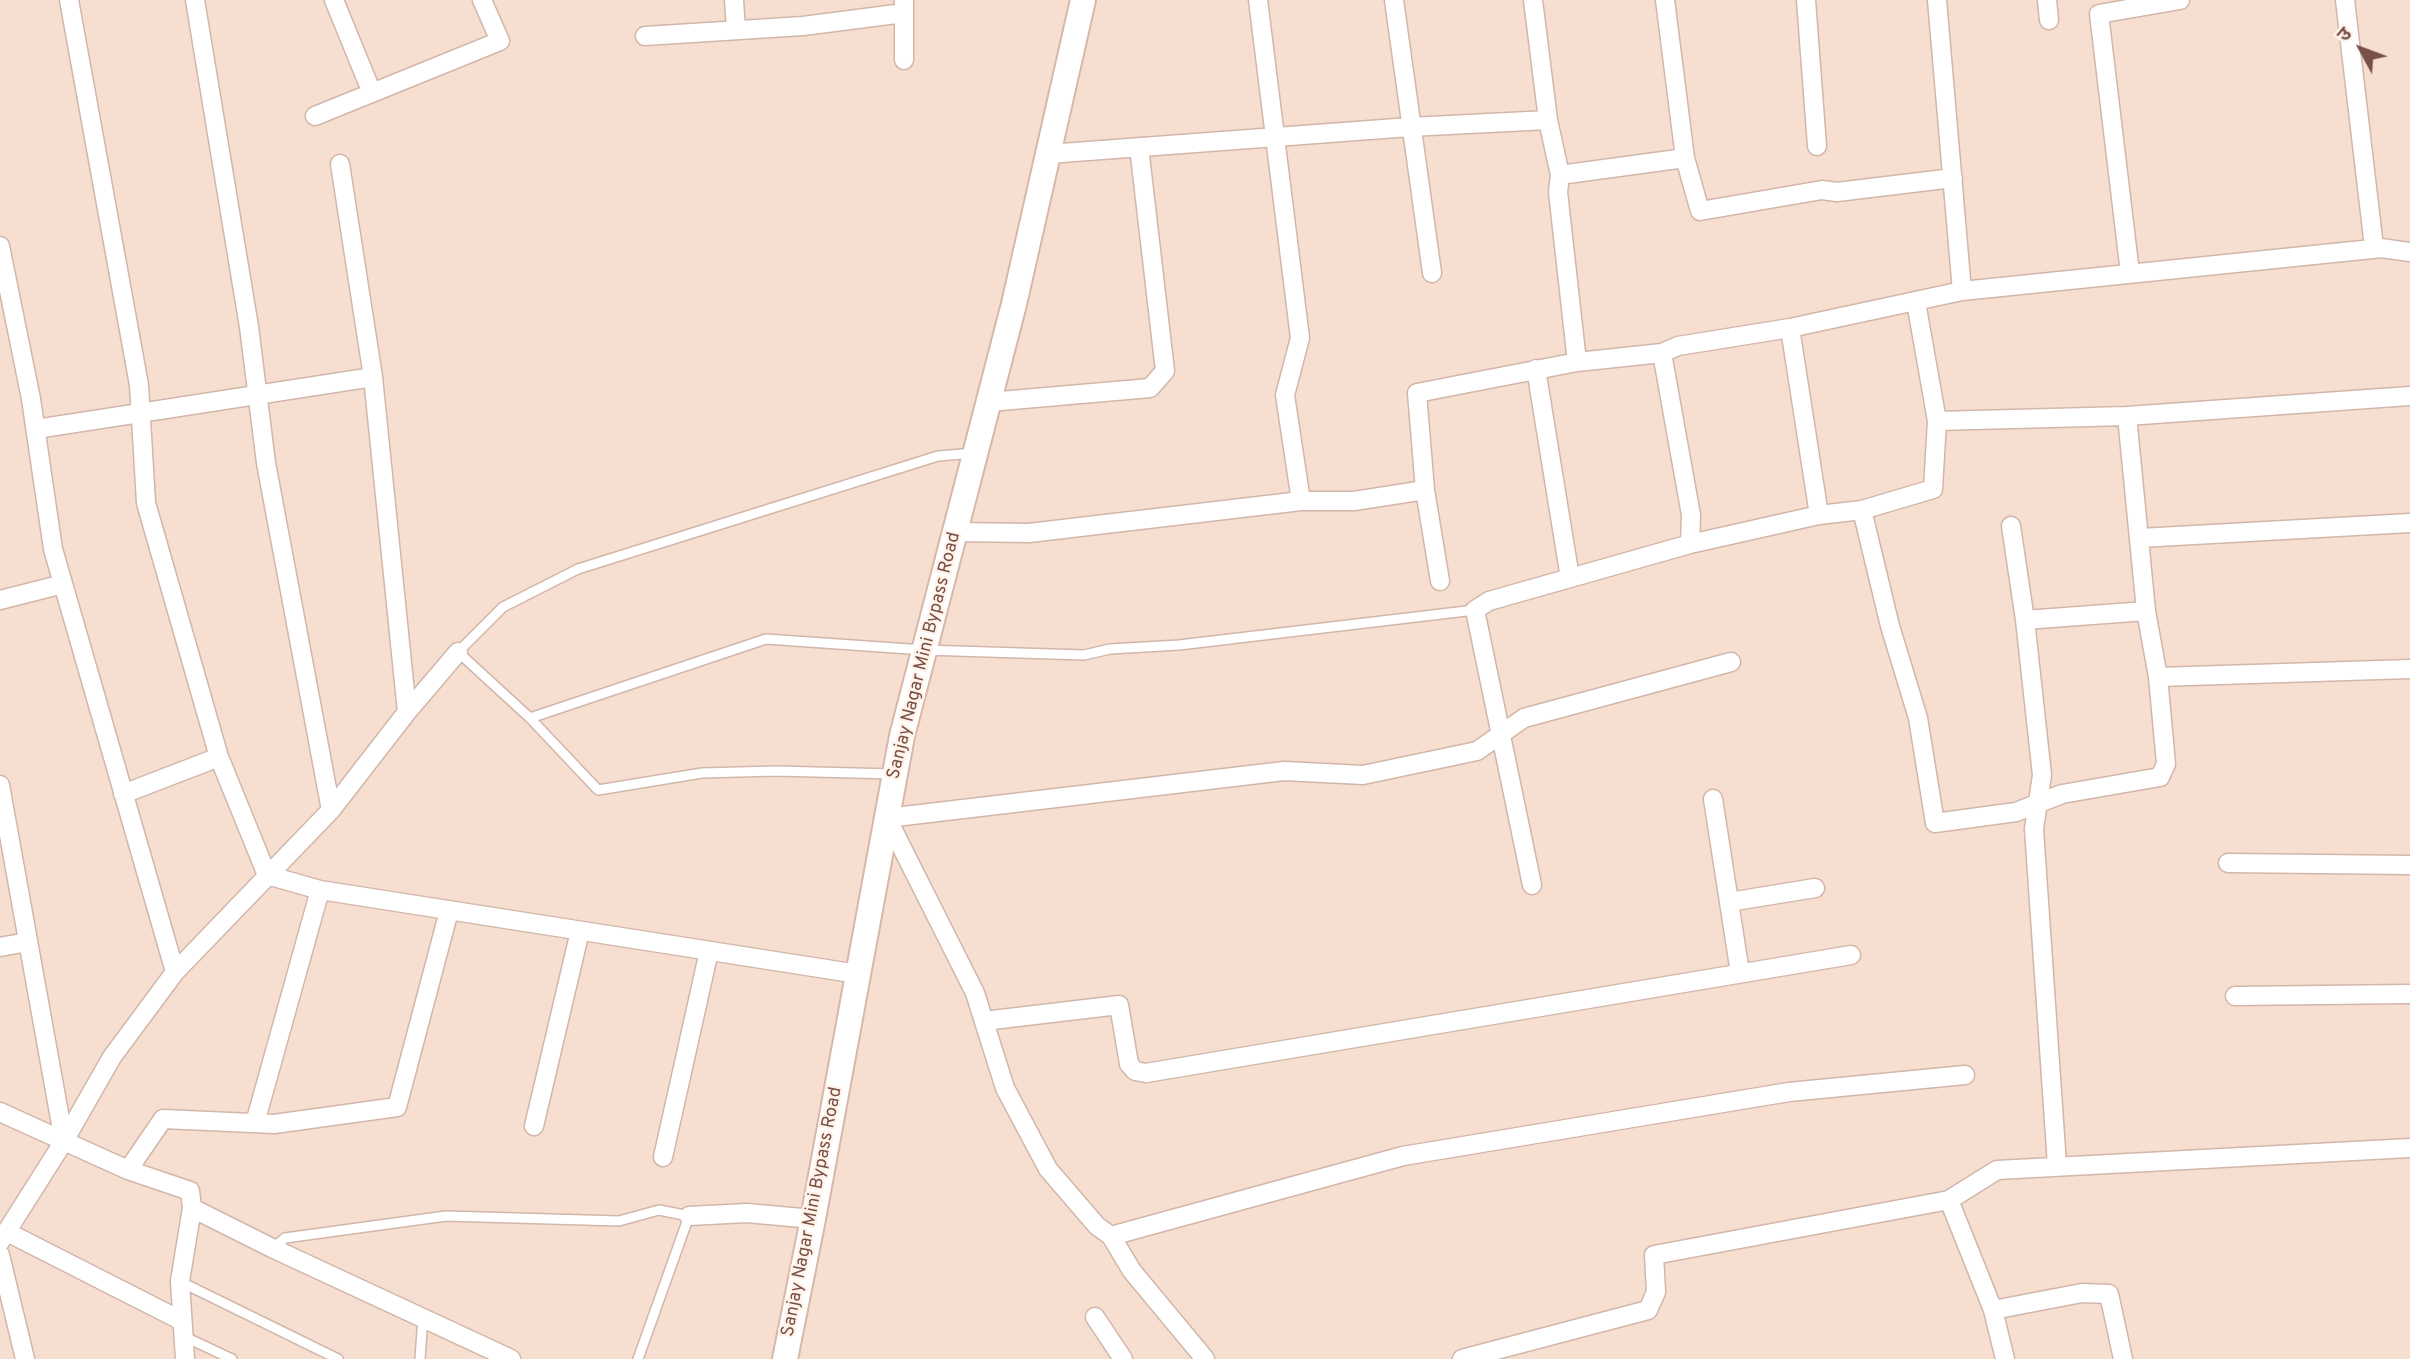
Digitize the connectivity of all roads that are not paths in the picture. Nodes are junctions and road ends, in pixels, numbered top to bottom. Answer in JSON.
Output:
{"nodes":[{"id":1,"x":69,"y":0,"type":"edge"},
{"id":2,"x":195,"y":0,"type":"edge"},
{"id":3,"x":334,"y":0,"type":"edge"},
{"id":4,"x":482,"y":0,"type":"edge"},
{"id":5,"x":734,"y":0,"type":"edge"},
{"id":6,"x":1083,"y":0,"type":"edge"},
{"id":7,"x":1258,"y":0,"type":"edge"},
{"id":8,"x":1394,"y":0,"type":"edge"},
{"id":9,"x":1534,"y":0,"type":"edge"},
{"id":10,"x":1665,"y":0,"type":"edge"},
{"id":11,"x":1806,"y":0,"type":"edge"},
{"id":12,"x":1937,"y":0,"type":"edge"},
{"id":13,"x":2048,"y":0,"type":"edge"},
{"id":14,"x":2180,"y":0,"type":"edge"},
{"id":15,"x":2345,"y":0,"type":"edge"},
{"id":16,"x":904,"y":6,"type":"edge"},
{"id":17,"x":2049,"y":20,"type":"dead end"},
{"id":18,"x":736,"y":30,"type":"junction"},
{"id":19,"x":645,"y":36,"type":"dead end"},
{"id":20,"x":904,"y":60,"type":"dead end"},
{"id":21,"x":372,"y":93,"type":"junction"},
{"id":22,"x":315,"y":116,"type":"dead end"},
{"id":23,"x":1548,"y":120,"type":"junction"},
{"id":24,"x":1410,"y":127,"type":"junction"},
{"id":25,"x":1276,"y":138,"type":"junction"},
{"id":26,"x":1817,"y":146,"type":"dead end"},
{"id":27,"x":1139,"y":148,"type":"junction"},
{"id":28,"x":1048,"y":154,"type":"junction"},
{"id":29,"x":1685,"y":158,"type":"junction"},
{"id":30,"x":340,"y":164,"type":"dead end"},
{"id":31,"x":1560,"y":175,"type":"junction"},
{"id":32,"x":1953,"y":178,"type":"junction"},
{"id":33,"x":0,"y":246,"type":"edge"},
{"id":34,"x":2382,"y":248,"type":"junction"},
{"id":35,"x":2410,"y":252,"type":"edge"},
{"id":36,"x":2130,"y":272,"type":"junction"},
{"id":37,"x":1432,"y":273,"type":"dead end"},
{"id":38,"x":1962,"y":291,"type":"junction"},
{"id":39,"x":1916,"y":302,"type":"junction"},
{"id":40,"x":1790,"y":328,"type":"junction"},
{"id":41,"x":1662,"y":353,"type":"junction"},
{"id":42,"x":1577,"y":362,"type":"junction"},
{"id":43,"x":1536,"y":369,"type":"junction"},
{"id":44,"x":373,"y":377,"type":"junction"},
{"id":45,"x":258,"y":395,"type":"junction"},
{"id":46,"x":2410,"y":396,"type":"edge"},
{"id":47,"x":989,"y":402,"type":"junction"},
{"id":48,"x":141,"y":414,"type":"junction"},
{"id":49,"x":2127,"y":416,"type":"junction"},
{"id":50,"x":1937,"y":421,"type":"junction"},
{"id":51,"x":36,"y":429,"type":"junction"},
{"id":52,"x":975,"y":453,"type":"junction"},
{"id":53,"x":1425,"y":490,"type":"junction"},
{"id":54,"x":1301,"y":501,"type":"junction"},
{"id":55,"x":1862,"y":510,"type":"junction"},
{"id":56,"x":1819,"y":515,"type":"junction"},
{"id":57,"x":2410,"y":523,"type":"edge"},
{"id":58,"x":2011,"y":526,"type":"dead end"},
{"id":59,"x":955,"y":532,"type":"junction"},
{"id":60,"x":2140,"y":538,"type":"junction"},
{"id":61,"x":1690,"y":544,"type":"junction"},
{"id":62,"x":1570,"y":579,"type":"junction"},
{"id":63,"x":1440,"y":581,"type":"dead end"},
{"id":64,"x":63,"y":584,"type":"junction"},
{"id":65,"x":0,"y":600,"type":"edge"},
{"id":66,"x":1475,"y":610,"type":"junction"},
{"id":67,"x":2146,"y":611,"type":"junction"},
{"id":68,"x":2025,"y":620,"type":"junction"},
{"id":69,"x":924,"y":650,"type":"junction"},
{"id":70,"x":458,"y":652,"type":"junction"},
{"id":71,"x":1731,"y":662,"type":"dead end"},
{"id":72,"x":2410,"y":669,"type":"edge"},
{"id":73,"x":2158,"y":677,"type":"junction"},
{"id":74,"x":408,"y":712,"type":"junction"},
{"id":75,"x":530,"y":718,"type":"junction"},
{"id":76,"x":1502,"y":734,"type":"junction"},
{"id":77,"x":219,"y":757,"type":"junction"},
{"id":78,"x":895,"y":774,"type":"junction"},
{"id":79,"x":0,"y":785,"type":"edge"},
{"id":80,"x":123,"y":794,"type":"junction"},
{"id":81,"x":1713,"y":799,"type":"dead end"},
{"id":82,"x":2036,"y":802,"type":"junction"},
{"id":83,"x":331,"y":810,"type":"junction"},
{"id":84,"x":887,"y":818,"type":"junction"},
{"id":85,"x":2228,"y":863,"type":"dead end"},
{"id":86,"x":2410,"y":864,"type":"edge"},
{"id":87,"x":267,"y":875,"type":"junction"},
{"id":88,"x":1532,"y":885,"type":"dead end"},
{"id":89,"x":1815,"y":888,"type":"dead end"},
{"id":90,"x":320,"y":890,"type":"junction"},
{"id":91,"x":1729,"y":902,"type":"junction"},
{"id":92,"x":449,"y":911,"type":"junction"},
{"id":93,"x":580,"y":931,"type":"junction"},
{"id":94,"x":28,"y":943,"type":"junction"},
{"id":95,"x":0,"y":947,"type":"edge"},
{"id":96,"x":709,"y":951,"type":"junction"},
{"id":97,"x":1852,"y":955,"type":"dead end"},
{"id":98,"x":175,"y":972,"type":"junction"},
{"id":99,"x":858,"y":974,"type":"junction"},
{"id":100,"x":1740,"y":974,"type":"junction"},
{"id":101,"x":2410,"y":994,"type":"edge"},
{"id":102,"x":2235,"y":996,"type":"dead end"},
{"id":103,"x":984,"y":1021,"type":"junction"},
{"id":104,"x":1965,"y":1074,"type":"dead end"},
{"id":105,"x":0,"y":1112,"type":"edge"},
{"id":106,"x":255,"y":1123,"type":"junction"},
{"id":107,"x":534,"y":1126,"type":"dead end"},
{"id":108,"x":64,"y":1141,"type":"junction"},
{"id":109,"x":2410,"y":1148,"type":"edge"},
{"id":110,"x":663,"y":1157,"type":"dead end"},
{"id":111,"x":2057,"y":1165,"type":"junction"},
{"id":112,"x":128,"y":1170,"type":"junction"},
{"id":113,"x":1949,"y":1200,"type":"junction"},
{"id":114,"x":192,"y":1208,"type":"junction"},
{"id":115,"x":689,"y":1216,"type":"junction"},
{"id":116,"x":813,"y":1219,"type":"junction"},
{"id":117,"x":1111,"y":1236,"type":"junction"},
{"id":118,"x":3,"y":1237,"type":"edge"},
{"id":119,"x":272,"y":1248,"type":"junction"},
{"id":120,"x":0,"y":1255,"type":"edge"},
{"id":121,"x":180,"y":1281,"type":"junction"},
{"id":122,"x":1993,"y":1310,"type":"junction"},
{"id":123,"x":423,"y":1317,"type":"junction"},
{"id":124,"x":1095,"y":1317,"type":"dead end"},
{"id":125,"x":183,"y":1328,"type":"junction"},
{"id":126,"x":25,"y":1359,"type":"edge"},
{"id":127,"x":185,"y":1359,"type":"edge"},
{"id":128,"x":232,"y":1359,"type":"edge"},
{"id":129,"x":338,"y":1359,"type":"edge"},
{"id":130,"x":420,"y":1359,"type":"edge"},
{"id":131,"x":511,"y":1359,"type":"edge"},
{"id":132,"x":638,"y":1359,"type":"edge"},
{"id":133,"x":785,"y":1359,"type":"edge"},
{"id":134,"x":1123,"y":1359,"type":"edge"},
{"id":135,"x":1205,"y":1359,"type":"edge"},
{"id":136,"x":1462,"y":1359,"type":"edge"},
{"id":137,"x":2005,"y":1359,"type":"edge"},
{"id":138,"x":2123,"y":1359,"type":"edge"}],
"edges":[{"from":1,"to":48,"type":"street"},
{"from":2,"to":45,"type":"street"},
{"from":3,"to":21,"type":"street"},
{"from":4,"to":21,"type":"street"},
{"from":5,"to":18,"type":"street"},
{"from":6,"to":28,"type":"street","name":"Sanjay Nagar Mini Bypass Road"},
{"from":7,"to":25,"type":"street"},
{"from":8,"to":24,"type":"street"},
{"from":9,"to":23,"type":"street"},
{"from":10,"to":29,"type":"street"},
{"from":11,"to":26,"type":"street"},
{"from":12,"to":32,"type":"street"},
{"from":13,"to":17,"type":"street"},
{"from":14,"to":36,"type":"street"},
{"from":15,"to":34,"type":"street"},
{"from":16,"to":18,"type":"street"},
{"from":16,"to":20,"type":"street"},
{"from":18,"to":19,"type":"street"},
{"from":21,"to":22,"type":"street"},
{"from":23,"to":24,"type":"street"},
{"from":23,"to":31,"type":"street"},
{"from":24,"to":25,"type":"street"},
{"from":24,"to":37,"type":"street"},
{"from":25,"to":27,"type":"street"},
{"from":25,"to":54,"type":"street"},
{"from":27,"to":28,"type":"street"},
{"from":27,"to":47,"type":"street"},
{"from":28,"to":47,"type":"street","name":"Sanjay Nagar Mini Bypass Road"},
{"from":29,"to":31,"type":"street"},
{"from":29,"to":32,"type":"street"},
{"from":30,"to":44,"type":"street"},
{"from":31,"to":42,"type":"street"},
{"from":32,"to":38,"type":"street"},
{"from":33,"to":51,"type":"street"},
{"from":34,"to":35,"type":"street"},
{"from":34,"to":36,"type":"street"},
{"from":36,"to":38,"type":"street"},
{"from":38,"to":39,"type":"street"},
{"from":39,"to":40,"type":"street"},
{"from":39,"to":50,"type":"street"},
{"from":40,"to":41,"type":"street"},
{"from":40,"to":56,"type":"street"},
{"from":41,"to":42,"type":"street"},
{"from":41,"to":61,"type":"street"},
{"from":42,"to":43,"type":"street"},
{"from":43,"to":53,"type":"street"},
{"from":43,"to":62,"type":"street"},
{"from":44,"to":45,"type":"street"},
{"from":44,"to":74,"type":"street"},
{"from":45,"to":48,"type":"street"},
{"from":45,"to":83,"type":"street"},
{"from":46,"to":49,"type":"street"},
{"from":47,"to":52,"type":"street","name":"Sanjay Nagar Mini Bypass Road"},
{"from":48,"to":51,"type":"street"},
{"from":48,"to":77,"type":"street"},
{"from":49,"to":50,"type":"street"},
{"from":49,"to":60,"type":"street"},
{"from":50,"to":55,"type":"street"},
{"from":51,"to":64,"type":"street"},
{"from":52,"to":59,"type":"street","name":"Sanjay Nagar Mini Bypass Road"},
{"from":52,"to":70,"type":"lane"},
{"from":53,"to":54,"type":"street"},
{"from":53,"to":63,"type":"street"},
{"from":54,"to":59,"type":"street"},
{"from":55,"to":56,"type":"street"},
{"from":55,"to":82,"type":"street"},
{"from":56,"to":61,"type":"street"},
{"from":57,"to":60,"type":"street"},
{"from":58,"to":68,"type":"street"},
{"from":59,"to":69,"type":"street","name":"Sanjay Nagar Mini Bypass Road"},
{"from":60,"to":67,"type":"street"},
{"from":61,"to":62,"type":"street"},
{"from":62,"to":66,"type":"street"},
{"from":64,"to":65,"type":"street"},
{"from":64,"to":80,"type":"street"},
{"from":66,"to":69,"type":"lane"},
{"from":66,"to":76,"type":"street"},
{"from":67,"to":68,"type":"street"},
{"from":67,"to":73,"type":"street"},
{"from":68,"to":82,"type":"street"},
{"from":69,"to":75,"type":"lane"},
{"from":69,"to":78,"type":"street","name":"Sanjay Nagar Mini Bypass Road"},
{"from":70,"to":74,"type":"street"},
{"from":70,"to":75,"type":"lane"},
{"from":71,"to":76,"type":"street"},
{"from":72,"to":73,"type":"street"},
{"from":73,"to":82,"type":"street"},
{"from":74,"to":83,"type":"street"},
{"from":75,"to":78,"type":"lane"},
{"from":76,"to":84,"type":"street"},
{"from":76,"to":88,"type":"street"},
{"from":77,"to":80,"type":"street"},
{"from":77,"to":87,"type":"street"},
{"from":78,"to":84,"type":"street","name":"Sanjay Nagar Mini Bypass Road"},
{"from":79,"to":94,"type":"street"},
{"from":80,"to":98,"type":"street"},
{"from":81,"to":91,"type":"street"},
{"from":82,"to":111,"type":"street"},
{"from":83,"to":87,"type":"street"},
{"from":84,"to":99,"type":"street","name":"Sanjay Nagar Mini Bypass Road"},
{"from":84,"to":103,"type":"street"},
{"from":85,"to":86,"type":"street"},
{"from":87,"to":90,"type":"street"},
{"from":87,"to":98,"type":"street"},
{"from":89,"to":91,"type":"street"},
{"from":90,"to":92,"type":"street"},
{"from":90,"to":106,"type":"street"},
{"from":91,"to":100,"type":"street"},
{"from":92,"to":93,"type":"street"},
{"from":92,"to":106,"type":"street"},
{"from":93,"to":96,"type":"street"},
{"from":93,"to":107,"type":"street"},
{"from":94,"to":95,"type":"street"},
{"from":94,"to":108,"type":"street"},
{"from":96,"to":99,"type":"street"},
{"from":96,"to":110,"type":"street"},
{"from":97,"to":100,"type":"street"},
{"from":98,"to":108,"type":"street"},
{"from":99,"to":116,"type":"street","name":"Sanjay Nagar Mini Bypass Road"},
{"from":100,"to":103,"type":"street"},
{"from":101,"to":102,"type":"street"},
{"from":103,"to":117,"type":"street"},
{"from":104,"to":117,"type":"street"},
{"from":105,"to":108,"type":"street"},
{"from":106,"to":112,"type":"street"},
{"from":108,"to":112,"type":"street"},
{"from":108,"to":118,"type":"street"},
{"from":109,"to":111,"type":"street"},
{"from":111,"to":113,"type":"street"},
{"from":112,"to":114,"type":"street"},
{"from":113,"to":122,"type":"street"},
{"from":113,"to":136,"type":"street"},
{"from":114,"to":119,"type":"street"},
{"from":114,"to":121,"type":"street"},
{"from":115,"to":116,"type":"street"},
{"from":115,"to":119,"type":"lane"},
{"from":115,"to":132,"type":"lane"},
{"from":116,"to":133,"type":"street","name":"Sanjay Nagar Mini Bypass Road"},
{"from":117,"to":135,"type":"street"},
{"from":118,"to":125,"type":"street"},
{"from":119,"to":123,"type":"street"},
{"from":120,"to":126,"type":"street"},
{"from":121,"to":125,"type":"street"},
{"from":121,"to":129,"type":"lane"},
{"from":122,"to":137,"type":"street"},
{"from":122,"to":138,"type":"street"},
{"from":123,"to":130,"type":"lane"},
{"from":123,"to":131,"type":"street"},
{"from":124,"to":134,"type":"street"},
{"from":125,"to":127,"type":"street"},
{"from":125,"to":128,"type":"lane"}]}
